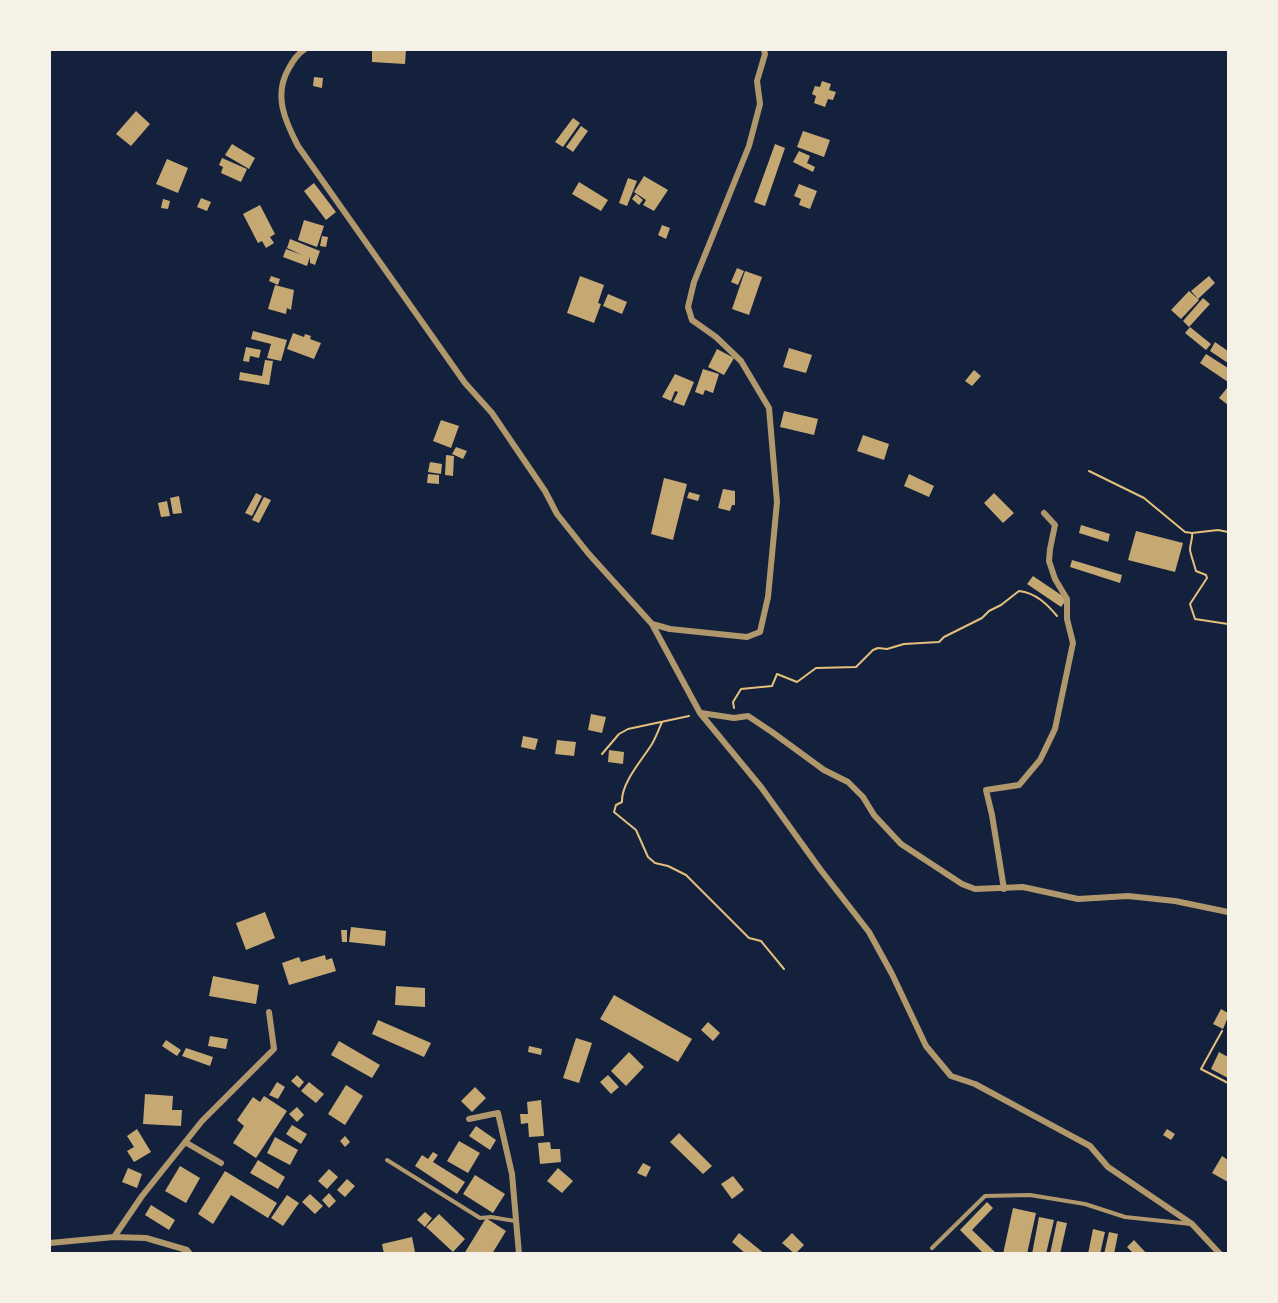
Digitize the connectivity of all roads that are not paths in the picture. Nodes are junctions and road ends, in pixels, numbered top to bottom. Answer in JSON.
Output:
{"nodes":[{"id":1,"x":764,"y":50,"type":"edge"},
{"id":2,"x":298,"y":51,"type":"edge"},
{"id":3,"x":1044,"y":513,"type":"dead end"},
{"id":4,"x":652,"y":624,"type":"junction"},
{"id":5,"x":700,"y":713,"type":"junction"},
{"id":6,"x":1004,"y":889,"type":"junction"},
{"id":7,"x":1228,"y":912,"type":"edge"},
{"id":8,"x":269,"y":1012,"type":"dead end"},
{"id":9,"x":469,"y":1119,"type":"dead end"},
{"id":10,"x":185,"y":1142,"type":"junction"},
{"id":11,"x":387,"y":1161,"type":"dead end"},
{"id":12,"x":221,"y":1163,"type":"dead end"},
{"id":13,"x":515,"y":1221,"type":"junction"},
{"id":14,"x":1192,"y":1224,"type":"junction"},
{"id":15,"x":114,"y":1237,"type":"junction"},
{"id":16,"x":50,"y":1243,"type":"edge"},
{"id":17,"x":932,"y":1248,"type":"dead end"},
{"id":18,"x":190,"y":1254,"type":"edge"},
{"id":19,"x":519,"y":1254,"type":"edge"},
{"id":20,"x":1220,"y":1254,"type":"edge"}],
"edges":[{"from":1,"to":4,"type":"street"},
{"from":2,"to":4,"type":"street"},
{"from":3,"to":6,"type":"street"},
{"from":4,"to":5,"type":"street"},
{"from":5,"to":6,"type":"street"},
{"from":5,"to":14,"type":"street"},
{"from":6,"to":7,"type":"street"},
{"from":8,"to":10,"type":"street"},
{"from":9,"to":13,"type":"street"},
{"from":10,"to":12,"type":"street"},
{"from":10,"to":15,"type":"street"},
{"from":11,"to":13,"type":"lane"},
{"from":13,"to":19,"type":"street"},
{"from":14,"to":17,"type":"lane"},
{"from":14,"to":20,"type":"street"},
{"from":15,"to":16,"type":"street"},
{"from":15,"to":18,"type":"street"}]}
